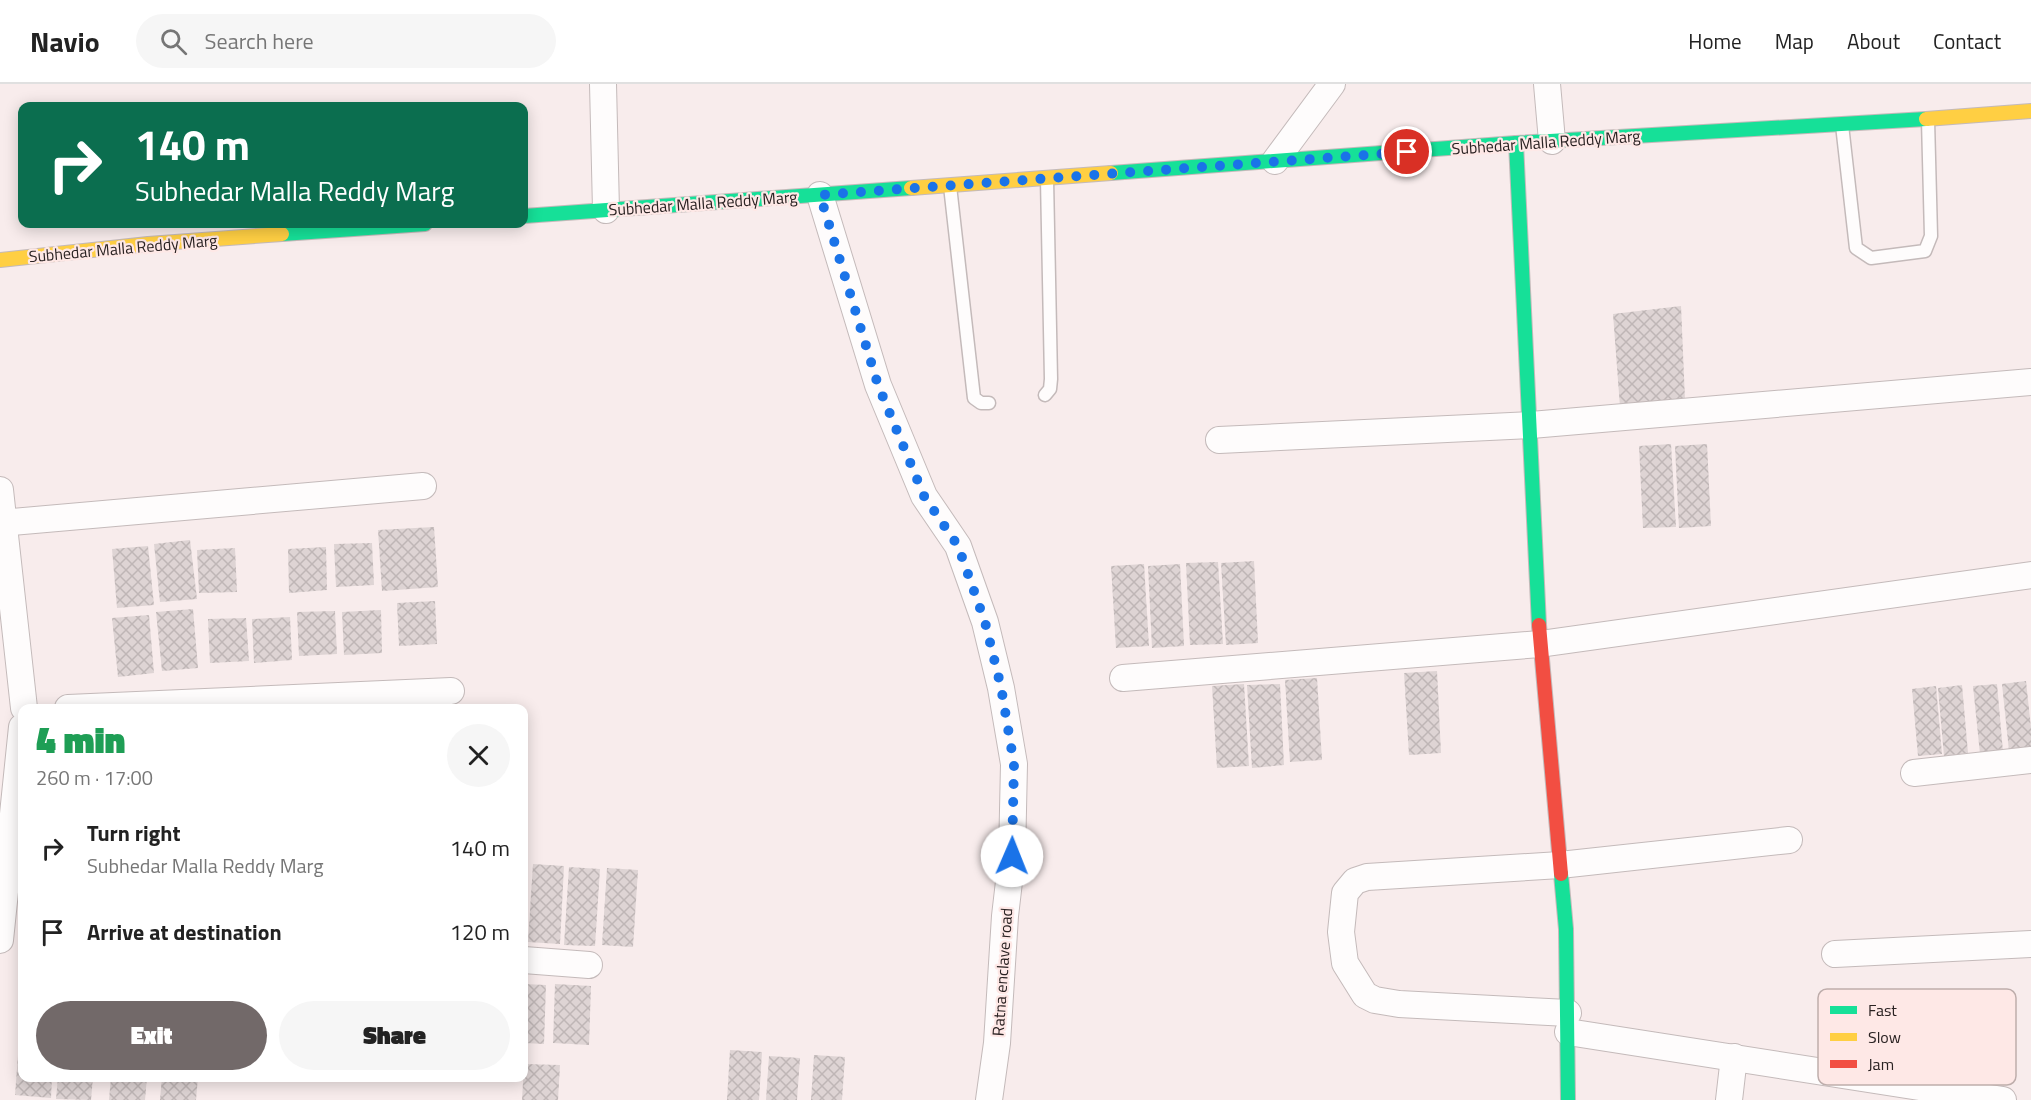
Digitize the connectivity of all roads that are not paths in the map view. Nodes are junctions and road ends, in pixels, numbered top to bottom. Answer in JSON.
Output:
{"nodes":[{"id":1,"x":603,"y":84,"type":"edge"},
{"id":2,"x":1332,"y":84,"type":"edge"},
{"id":3,"x":1546,"y":84,"type":"edge"},
{"id":4,"x":2031,"y":111,"type":"edge"},
{"id":5,"x":1928,"y":119,"type":"junction"},
{"id":6,"x":1842,"y":124,"type":"junction"},
{"id":7,"x":1552,"y":141,"type":"junction"},
{"id":8,"x":1516,"y":143,"type":"junction"},
{"id":9,"x":1275,"y":162,"type":"junction"},
{"id":10,"x":1047,"y":178,"type":"junction"},
{"id":11,"x":950,"y":185,"type":"junction"},
{"id":12,"x":820,"y":195,"type":"junction"},
{"id":13,"x":606,"y":210,"type":"junction"},
{"id":14,"x":528,"y":216,"type":"edge"},
{"id":15,"x":370,"y":228,"type":"edge"},
{"id":16,"x":0,"y":260,"type":"edge"},
{"id":17,"x":2031,"y":382,"type":"edge"},
{"id":18,"x":1045,"y":396,"type":"dead end"},
{"id":19,"x":989,"y":404,"type":"dead end"},
{"id":20,"x":1531,"y":425,"type":"junction"},
{"id":21,"x":1218,"y":440,"type":"dead end"},
{"id":22,"x":423,"y":486,"type":"dead end"},
{"id":23,"x":0,"y":490,"type":"edge"},
{"id":24,"x":2,"y":523,"type":"edge"},
{"id":25,"x":2031,"y":575,"type":"edge"},
{"id":26,"x":1540,"y":644,"type":"junction"},
{"id":27,"x":1124,"y":678,"type":"dead end"},
{"id":28,"x":451,"y":691,"type":"dead end"},
{"id":29,"x":24,"y":704,"type":"edge"},
{"id":30,"x":158,"y":704,"type":"edge"},
{"id":31,"x":2031,"y":760,"type":"edge"},
{"id":32,"x":1914,"y":773,"type":"dead end"},
{"id":33,"x":18,"y":778,"type":"edge"},
{"id":34,"x":1789,"y":840,"type":"dead end"},
{"id":35,"x":1560,"y":865,"type":"junction"},
{"id":36,"x":6,"y":929,"type":"edge"},
{"id":37,"x":2031,"y":944,"type":"edge"},
{"id":38,"x":1835,"y":954,"type":"dead end"},
{"id":39,"x":528,"y":960,"type":"edge"},
{"id":40,"x":589,"y":965,"type":"dead end"},
{"id":41,"x":1568,"y":1022,"type":"junction"},
{"id":42,"x":1734,"y":1057,"type":"junction"},
{"id":43,"x":1818,"y":1071,"type":"edge"},
{"id":44,"x":1897,"y":1085,"type":"edge"},
{"id":45,"x":1961,"y":1096,"type":"edge"},
{"id":46,"x":989,"y":1100,"type":"edge"},
{"id":47,"x":1568,"y":1100,"type":"edge"},
{"id":48,"x":1729,"y":1100,"type":"edge"},
{"id":49,"x":2003,"y":1100,"type":"edge"}],
"edges":[{"from":1,"to":13,"type":"street"},
{"from":2,"to":9,"type":"street"},
{"from":3,"to":7,"type":"street"},
{"from":4,"to":5,"type":"main road","name":"Subhedar Malla Reddy Marg"},
{"from":5,"to":6,"type":"main road","name":"Subhedar Malla Reddy Marg"},
{"from":5,"to":6,"type":"lane"},
{"from":6,"to":7,"type":"main road","name":"Subhedar Malla Reddy Marg"},
{"from":7,"to":8,"type":"main road","name":"Subhedar Malla Reddy Marg"},
{"from":8,"to":9,"type":"main road","name":"Subhedar Malla Reddy Marg"},
{"from":8,"to":20,"type":"main road"},
{"from":9,"to":10,"type":"main road","name":"Subhedar Malla Reddy Marg"},
{"from":10,"to":11,"type":"main road","name":"Subhedar Malla Reddy Marg"},
{"from":10,"to":18,"type":"lane"},
{"from":11,"to":12,"type":"main road","name":"Subhedar Malla Reddy Marg"},
{"from":11,"to":19,"type":"lane"},
{"from":12,"to":13,"type":"main road","name":"Subhedar Malla Reddy Marg"},
{"from":12,"to":46,"type":"street","name":"Ratna enclave road"},
{"from":13,"to":14,"type":"main road","name":"Subhedar Malla Reddy Marg"},
{"from":15,"to":16,"type":"main road","name":"Subhedar Malla Reddy Marg"},
{"from":17,"to":20,"type":"street"},
{"from":20,"to":21,"type":"street"},
{"from":20,"to":26,"type":"main road"},
{"from":22,"to":24,"type":"street"},
{"from":23,"to":24,"type":"street"},
{"from":24,"to":29,"type":"street"},
{"from":25,"to":26,"type":"street"},
{"from":26,"to":27,"type":"street"},
{"from":26,"to":35,"type":"main road"},
{"from":28,"to":30,"type":"street"},
{"from":31,"to":32,"type":"street"},
{"from":33,"to":36,"type":"street"},
{"from":34,"to":35,"type":"street"},
{"from":35,"to":41,"type":"main road"},
{"from":35,"to":41,"type":"street"},
{"from":37,"to":38,"type":"street"},
{"from":39,"to":40,"type":"street"},
{"from":41,"to":42,"type":"street"},
{"from":41,"to":47,"type":"main road"},
{"from":42,"to":43,"type":"street"},
{"from":42,"to":48,"type":"street"},
{"from":44,"to":45,"type":"street"},
{"from":45,"to":49,"type":"street"}]}
